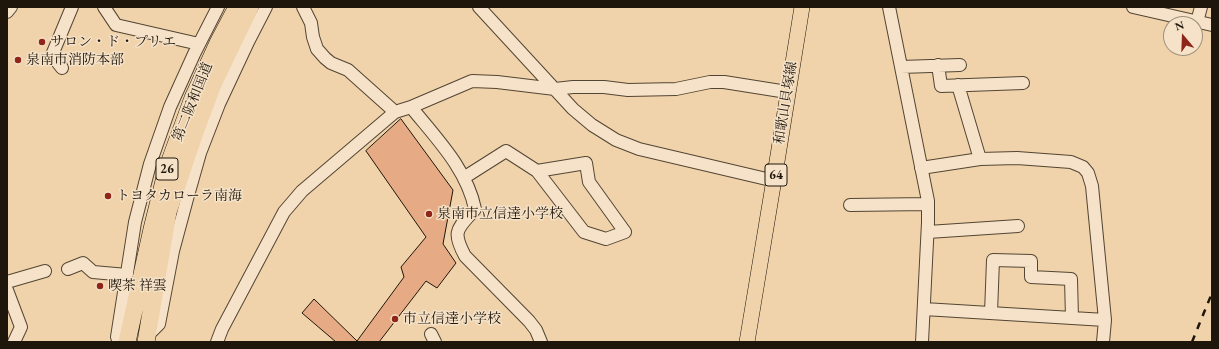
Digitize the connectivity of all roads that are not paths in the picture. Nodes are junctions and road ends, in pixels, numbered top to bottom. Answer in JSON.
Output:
{"nodes":[{"id":1,"x":12,"y":7,"type":"edge"},
{"id":2,"x":72,"y":7,"type":"edge"},
{"id":3,"x":104,"y":7,"type":"edge"},
{"id":4,"x":218,"y":7,"type":"edge"},
{"id":5,"x":237,"y":7,"type":"edge"},
{"id":6,"x":250,"y":7,"type":"edge"},
{"id":7,"x":266,"y":7,"type":"edge"},
{"id":8,"x":303,"y":7,"type":"edge"},
{"id":9,"x":479,"y":7,"type":"edge"},
{"id":10,"x":802,"y":7,"type":"edge"},
{"id":11,"x":889,"y":7,"type":"edge"},
{"id":12,"x":1133,"y":7,"type":"edge"},
{"id":13,"x":1149,"y":8,"type":"edge"},
{"id":14,"x":7,"y":12,"type":"edge"},
{"id":15,"x":1176,"y":16,"type":"edge"},
{"id":16,"x":199,"y":44,"type":"junction"},
{"id":17,"x":938,"y":65,"type":"junction"},
{"id":18,"x":960,"y":65,"type":"dead end"},
{"id":19,"x":901,"y":67,"type":"junction"},
{"id":20,"x":62,"y":68,"type":"dead end"},
{"id":21,"x":1023,"y":83,"type":"dead end"},
{"id":22,"x":958,"y":85,"type":"junction"},
{"id":23,"x":555,"y":89,"type":"junction"},
{"id":24,"x":788,"y":92,"type":"junction"},
{"id":25,"x":411,"y":107,"type":"junction"},
{"id":26,"x":395,"y":112,"type":"junction"},
{"id":27,"x":980,"y":159,"type":"junction"},
{"id":28,"x":921,"y":168,"type":"junction"},
{"id":29,"x":537,"y":171,"type":"junction"},
{"id":30,"x":465,"y":177,"type":"junction"},
{"id":31,"x":775,"y":181,"type":"junction"},
{"id":32,"x":928,"y":204,"type":"junction"},
{"id":33,"x":850,"y":205,"type":"dead end"},
{"id":34,"x":1018,"y":226,"type":"dead end"},
{"id":35,"x":928,"y":232,"type":"junction"},
{"id":36,"x":68,"y":269,"type":"dead end"},
{"id":37,"x":45,"y":271,"type":"dead end"},
{"id":38,"x":127,"y":274,"type":"junction"},
{"id":39,"x":7,"y":282,"type":"edge"},
{"id":40,"x":7,"y":290,"type":"edge"},
{"id":41,"x":924,"y":309,"type":"junction"},
{"id":42,"x":991,"y":313,"type":"junction"},
{"id":43,"x":1072,"y":318,"type":"junction"},
{"id":44,"x":1105,"y":320,"type":"junction"},
{"id":45,"x":146,"y":339,"type":"edge"},
{"id":46,"x":14,"y":342,"type":"edge"},
{"id":47,"x":119,"y":342,"type":"edge"},
{"id":48,"x":127,"y":342,"type":"edge"},
{"id":49,"x":217,"y":342,"type":"edge"},
{"id":50,"x":541,"y":342,"type":"edge"},
{"id":51,"x":748,"y":342,"type":"edge"},
{"id":52,"x":922,"y":342,"type":"edge"},
{"id":53,"x":1103,"y":342,"type":"edge"}],
"edges":[{"from":1,"to":14,"type":"street"},
{"from":2,"to":20,"type":"street"},
{"from":3,"to":16,"type":"street"},
{"from":4,"to":16,"type":"street"},
{"from":5,"to":48,"type":"highway","name":"第二阪和国道","number":"26"},
{"from":6,"to":45,"type":"highway","name":"第二阪和国道","number":"26"},
{"from":7,"to":45,"type":"street"},
{"from":8,"to":26,"type":"street"},
{"from":9,"to":23,"type":"street"},
{"from":10,"to":24,"type":"main road","name":"和歌山貝塚線","number":"64"},
{"from":11,"to":19,"type":"street"},
{"from":12,"to":13,"type":"street"},
{"from":13,"to":15,"type":"street"},
{"from":16,"to":38,"type":"street"},
{"from":17,"to":18,"type":"street"},
{"from":17,"to":19,"type":"street"},
{"from":17,"to":22,"type":"street"},
{"from":19,"to":28,"type":"street"},
{"from":21,"to":22,"type":"street"},
{"from":22,"to":27,"type":"street"},
{"from":23,"to":24,"type":"street"},
{"from":23,"to":25,"type":"street"},
{"from":23,"to":31,"type":"street"},
{"from":24,"to":31,"type":"main road","name":"和歌山貝塚線","number":"64"},
{"from":25,"to":26,"type":"street"},
{"from":25,"to":30,"type":"street"},
{"from":26,"to":49,"type":"street"},
{"from":27,"to":28,"type":"street"},
{"from":27,"to":44,"type":"street"},
{"from":28,"to":32,"type":"street"},
{"from":29,"to":29,"type":"street"},
{"from":29,"to":30,"type":"street"},
{"from":30,"to":50,"type":"street"},
{"from":31,"to":51,"type":"main road","name":"和歌山貝塚線","number":"64"},
{"from":32,"to":33,"type":"street"},
{"from":32,"to":35,"type":"street"},
{"from":34,"to":35,"type":"street"},
{"from":35,"to":41,"type":"street"},
{"from":36,"to":38,"type":"street"},
{"from":37,"to":39,"type":"street"},
{"from":38,"to":47,"type":"street"},
{"from":40,"to":46,"type":"street"},
{"from":41,"to":42,"type":"street"},
{"from":41,"to":52,"type":"street"},
{"from":42,"to":43,"type":"street"},
{"from":42,"to":43,"type":"street"},
{"from":43,"to":44,"type":"street"},
{"from":44,"to":53,"type":"street"}]}
